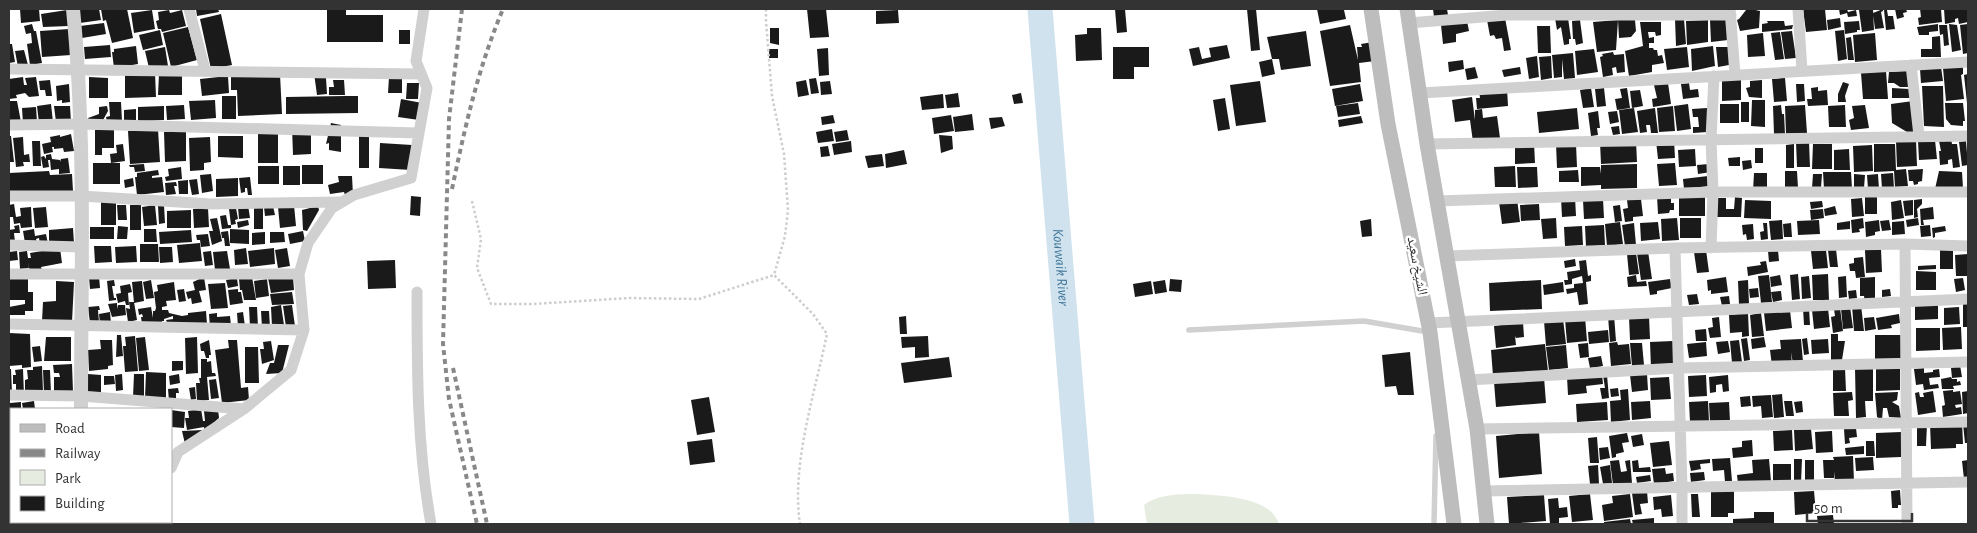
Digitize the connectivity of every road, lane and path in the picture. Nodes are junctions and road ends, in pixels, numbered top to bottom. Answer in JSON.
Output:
{"nodes":[{"id":1,"x":73,"y":9,"type":"edge"},
{"id":2,"x":189,"y":9,"type":"edge"},
{"id":3,"x":424,"y":9,"type":"edge"},
{"id":4,"x":766,"y":9,"type":"edge"},
{"id":5,"x":1371,"y":9,"type":"edge"},
{"id":6,"x":1798,"y":9,"type":"edge"},
{"id":7,"x":1730,"y":12,"type":"edge"},
{"id":8,"x":1408,"y":16,"type":"edge"},
{"id":9,"x":1968,"y":62,"type":"edge"},
{"id":10,"x":1911,"y":65,"type":"junction"},
{"id":11,"x":79,"y":68,"type":"junction"},
{"id":12,"x":9,"y":69,"type":"edge"},
{"id":13,"x":205,"y":70,"type":"junction"},
{"id":14,"x":1802,"y":71,"type":"junction"},
{"id":15,"x":421,"y":74,"type":"junction"},
{"id":16,"x":1735,"y":75,"type":"junction"},
{"id":17,"x":1714,"y":76,"type":"junction"},
{"id":18,"x":1420,"y":93,"type":"junction"},
{"id":19,"x":80,"y":124,"type":"junction"},
{"id":20,"x":9,"y":125,"type":"edge"},
{"id":21,"x":419,"y":133,"type":"junction"},
{"id":22,"x":1919,"y":136,"type":"junction"},
{"id":23,"x":1968,"y":136,"type":"edge"},
{"id":24,"x":1711,"y":138,"type":"junction"},
{"id":25,"x":1427,"y":144,"type":"junction"},
{"id":26,"x":1713,"y":192,"type":"junction"},
{"id":27,"x":1968,"y":192,"type":"edge"},
{"id":28,"x":9,"y":196,"type":"edge"},
{"id":29,"x":81,"y":196,"type":"junction"},
{"id":30,"x":472,"y":201,"type":"dead end"},
{"id":31,"x":1437,"y":201,"type":"junction"},
{"id":32,"x":342,"y":202,"type":"junction"},
{"id":33,"x":1906,"y":244,"type":"junction"},
{"id":34,"x":9,"y":245,"type":"edge"},
{"id":35,"x":81,"y":246,"type":"junction"},
{"id":36,"x":1968,"y":246,"type":"edge"},
{"id":37,"x":1675,"y":248,"type":"junction"},
{"id":38,"x":1712,"y":248,"type":"junction"},
{"id":39,"x":1447,"y":256,"type":"junction"},
{"id":40,"x":9,"y":274,"type":"edge"},
{"id":41,"x":299,"y":274,"type":"junction"},
{"id":42,"x":774,"y":274,"type":"junction"},
{"id":43,"x":81,"y":275,"type":"junction"},
{"id":44,"x":417,"y":292,"type":"dead end"},
{"id":45,"x":1968,"y":299,"type":"edge"},
{"id":46,"x":1907,"y":302,"type":"junction"},
{"id":47,"x":1677,"y":310,"type":"junction"},
{"id":48,"x":1460,"y":321,"type":"junction"},
{"id":49,"x":9,"y":324,"type":"edge"},
{"id":50,"x":81,"y":325,"type":"junction"},
{"id":51,"x":1429,"y":327,"type":"junction"},
{"id":52,"x":304,"y":330,"type":"junction"},
{"id":53,"x":1189,"y":330,"type":"dead end"},
{"id":54,"x":1968,"y":362,"type":"edge"},
{"id":55,"x":1906,"y":364,"type":"junction"},
{"id":56,"x":1679,"y":368,"type":"junction"},
{"id":57,"x":1468,"y":380,"type":"junction"},
{"id":58,"x":1438,"y":391,"type":"junction"},
{"id":59,"x":9,"y":396,"type":"edge"},
{"id":60,"x":81,"y":403,"type":"edge"},
{"id":61,"x":244,"y":409,"type":"junction"},
{"id":62,"x":1968,"y":422,"type":"edge"},
{"id":63,"x":1906,"y":423,"type":"junction"},
{"id":64,"x":1680,"y":426,"type":"junction"},
{"id":65,"x":1477,"y":429,"type":"junction"},
{"id":66,"x":175,"y":452,"type":"edge"},
{"id":67,"x":1968,"y":482,"type":"edge"},
{"id":68,"x":1907,"y":483,"type":"junction"},
{"id":69,"x":1682,"y":488,"type":"junction"},
{"id":70,"x":1484,"y":491,"type":"junction"},
{"id":71,"x":431,"y":524,"type":"edge"},
{"id":72,"x":800,"y":524,"type":"edge"},
{"id":73,"x":1434,"y":524,"type":"edge"},
{"id":74,"x":1454,"y":524,"type":"edge"},
{"id":75,"x":1487,"y":524,"type":"edge"},
{"id":76,"x":1682,"y":524,"type":"edge"},
{"id":77,"x":1907,"y":524,"type":"edge"}],
"edges":[{"from":1,"to":11,"type":"street"},
{"from":2,"to":13,"type":"street"},
{"from":3,"to":15,"type":"street"},
{"from":4,"to":42,"type":"path"},
{"from":5,"to":51,"type":"main road","name":"الشيخ سعيد"},
{"from":6,"to":14,"type":"street"},
{"from":7,"to":8,"type":"street"},
{"from":7,"to":16,"type":"street"},
{"from":8,"to":18,"type":"main road"},
{"from":9,"to":10,"type":"street"},
{"from":10,"to":14,"type":"street"},
{"from":10,"to":22,"type":"street"},
{"from":11,"to":12,"type":"street"},
{"from":11,"to":13,"type":"street"},
{"from":11,"to":19,"type":"street"},
{"from":13,"to":15,"type":"street"},
{"from":14,"to":16,"type":"street"},
{"from":15,"to":21,"type":"street"},
{"from":16,"to":17,"type":"street"},
{"from":17,"to":18,"type":"street"},
{"from":17,"to":24,"type":"street"},
{"from":18,"to":25,"type":"main road"},
{"from":19,"to":20,"type":"street"},
{"from":19,"to":21,"type":"street"},
{"from":19,"to":29,"type":"street"},
{"from":21,"to":32,"type":"street"},
{"from":22,"to":23,"type":"street"},
{"from":22,"to":24,"type":"street"},
{"from":24,"to":25,"type":"street"},
{"from":24,"to":26,"type":"street"},
{"from":25,"to":31,"type":"main road"},
{"from":26,"to":27,"type":"street"},
{"from":26,"to":31,"type":"street"},
{"from":26,"to":38,"type":"street"},
{"from":28,"to":29,"type":"street"},
{"from":29,"to":32,"type":"street"},
{"from":29,"to":35,"type":"street"},
{"from":30,"to":42,"type":"path"},
{"from":31,"to":39,"type":"main road"},
{"from":32,"to":41,"type":"street"},
{"from":33,"to":36,"type":"street"},
{"from":33,"to":38,"type":"street"},
{"from":33,"to":46,"type":"street"},
{"from":34,"to":35,"type":"street"},
{"from":35,"to":43,"type":"street"},
{"from":37,"to":38,"type":"street"},
{"from":37,"to":39,"type":"street"},
{"from":37,"to":47,"type":"street"},
{"from":39,"to":48,"type":"main road"},
{"from":40,"to":43,"type":"street"},
{"from":41,"to":43,"type":"street"},
{"from":41,"to":52,"type":"street"},
{"from":42,"to":72,"type":"path"},
{"from":43,"to":50,"type":"street"},
{"from":44,"to":71,"type":"street"},
{"from":45,"to":46,"type":"street"},
{"from":46,"to":47,"type":"street"},
{"from":46,"to":55,"type":"street"},
{"from":47,"to":48,"type":"street"},
{"from":47,"to":56,"type":"street"},
{"from":48,"to":51,"type":"street"},
{"from":48,"to":57,"type":"main road"},
{"from":49,"to":50,"type":"street"},
{"from":50,"to":52,"type":"street"},
{"from":50,"to":60,"type":"street"},
{"from":51,"to":53,"type":"lane"},
{"from":51,"to":58,"type":"main road","name":"الشيخ سعيد"},
{"from":52,"to":61,"type":"street"},
{"from":54,"to":55,"type":"street"},
{"from":55,"to":56,"type":"street"},
{"from":55,"to":63,"type":"street"},
{"from":56,"to":57,"type":"street"},
{"from":56,"to":64,"type":"street"},
{"from":57,"to":65,"type":"main road"},
{"from":58,"to":73,"type":"lane"},
{"from":58,"to":74,"type":"main road","name":"الشيخ سعيد"},
{"from":59,"to":60,"type":"street"},
{"from":60,"to":61,"type":"street"},
{"from":61,"to":66,"type":"street"},
{"from":62,"to":63,"type":"street"},
{"from":63,"to":64,"type":"street"},
{"from":63,"to":68,"type":"street"},
{"from":64,"to":65,"type":"street"},
{"from":64,"to":69,"type":"street"},
{"from":65,"to":70,"type":"main road"},
{"from":67,"to":68,"type":"street"},
{"from":68,"to":69,"type":"street"},
{"from":68,"to":77,"type":"street"},
{"from":69,"to":70,"type":"street"},
{"from":69,"to":76,"type":"street"},
{"from":70,"to":75,"type":"main road"}]}
